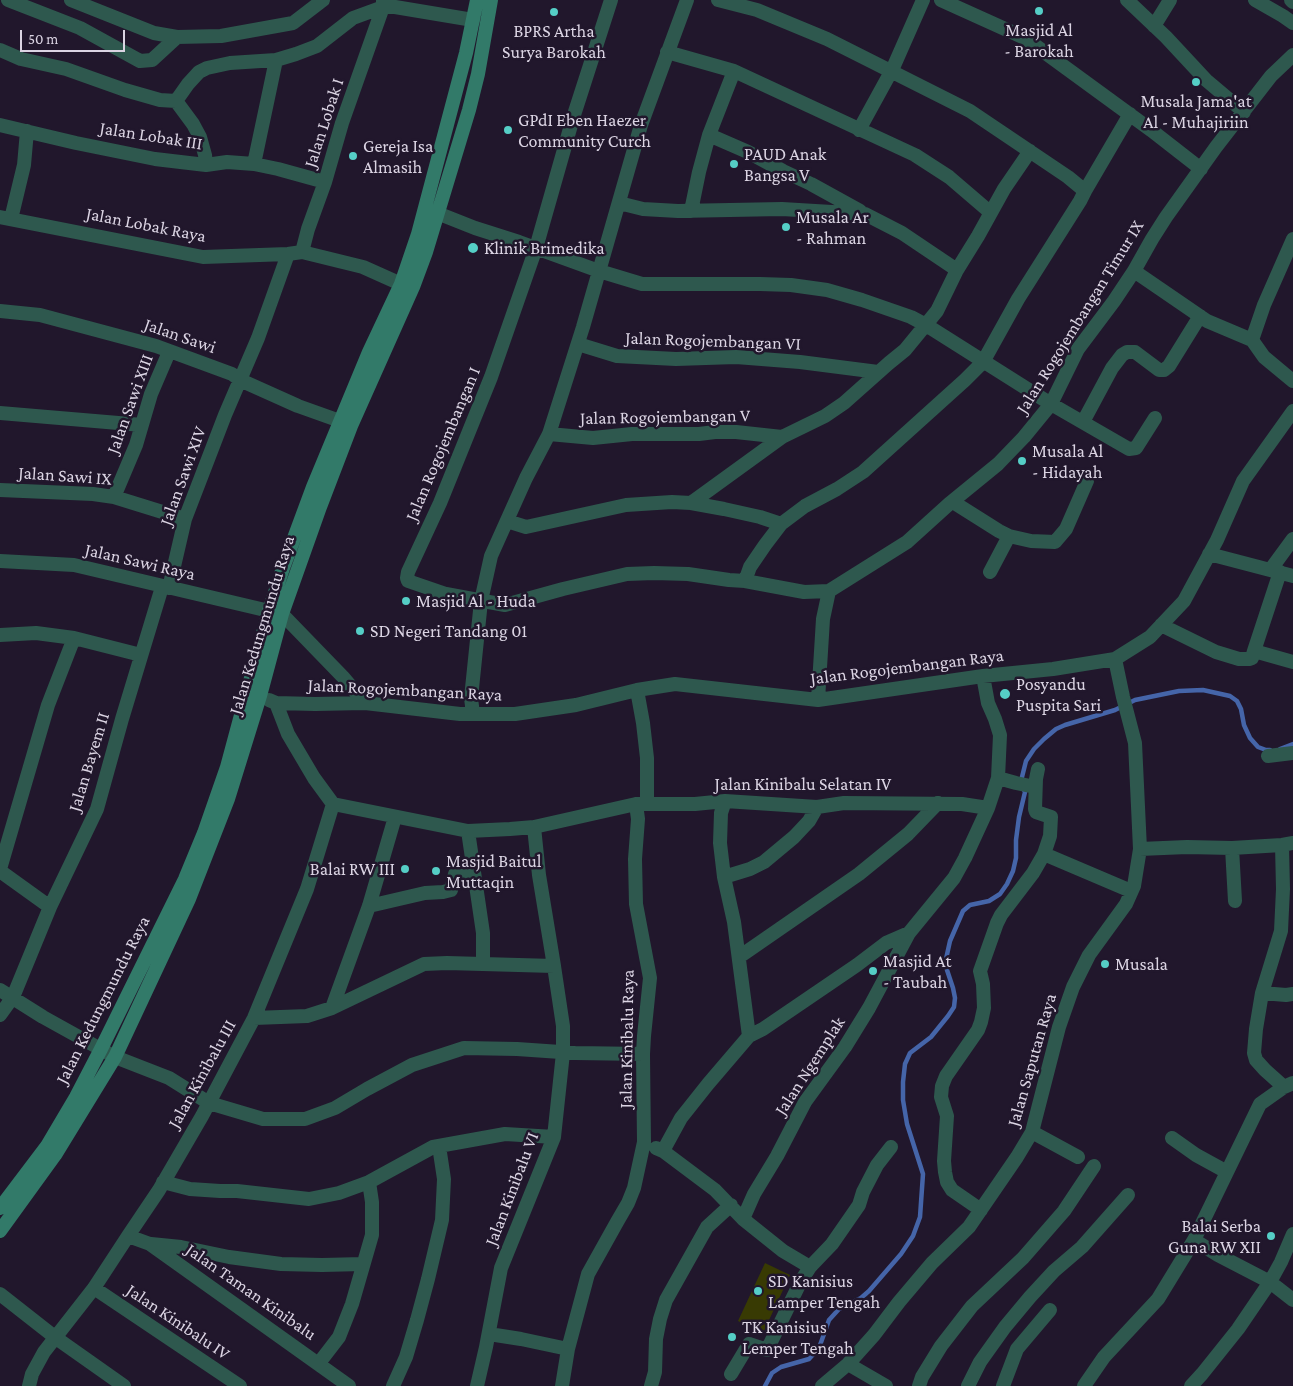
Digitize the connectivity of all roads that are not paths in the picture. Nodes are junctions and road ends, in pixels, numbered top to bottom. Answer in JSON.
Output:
{"nodes":[{"id":1,"x":8,"y":0,"type":"edge"},
{"id":2,"x":71,"y":0,"type":"edge"},
{"id":3,"x":323,"y":0,"type":"edge"},
{"id":4,"x":477,"y":0,"type":"edge"},
{"id":5,"x":491,"y":0,"type":"edge"},
{"id":6,"x":611,"y":0,"type":"edge"},
{"id":7,"x":687,"y":0,"type":"edge"},
{"id":8,"x":718,"y":0,"type":"edge"},
{"id":9,"x":923,"y":0,"type":"edge"},
{"id":10,"x":941,"y":0,"type":"edge"},
{"id":11,"x":1127,"y":0,"type":"edge"},
{"id":12,"x":1170,"y":0,"type":"edge"},
{"id":13,"x":1255,"y":0,"type":"edge"},
{"id":14,"x":383,"y":4,"type":"edge"},
{"id":15,"x":473,"y":20,"type":"junction"},
{"id":16,"x":1293,"y":24,"type":"edge"},
{"id":17,"x":1154,"y":26,"type":"junction"},
{"id":18,"x":177,"y":37,"type":"junction"},
{"id":19,"x":0,"y":50,"type":"edge"},
{"id":20,"x":667,"y":52,"type":"junction"},
{"id":21,"x":1293,"y":55,"type":"edge"},
{"id":22,"x":276,"y":60,"type":"junction"},
{"id":23,"x":734,"y":71,"type":"junction"},
{"id":24,"x":892,"y":71,"type":"junction"},
{"id":25,"x":176,"y":100,"type":"junction"},
{"id":26,"x":1244,"y":112,"type":"junction"},
{"id":27,"x":1130,"y":114,"type":"junction"},
{"id":28,"x":0,"y":125,"type":"edge"},
{"id":29,"x":859,"y":130,"type":"junction"},
{"id":30,"x":27,"y":131,"type":"junction"},
{"id":31,"x":709,"y":135,"type":"junction"},
{"id":32,"x":1030,"y":151,"type":"junction"},
{"id":33,"x":254,"y":164,"type":"junction"},
{"id":34,"x":206,"y":165,"type":"junction"},
{"id":35,"x":1201,"y":169,"type":"junction"},
{"id":36,"x":325,"y":182,"type":"junction"},
{"id":37,"x":1085,"y":190,"type":"junction"},
{"id":38,"x":619,"y":203,"type":"junction"},
{"id":39,"x":425,"y":208,"type":"junction"},
{"id":40,"x":691,"y":211,"type":"junction"},
{"id":41,"x":439,"y":212,"type":"junction"},
{"id":42,"x":991,"y":213,"type":"junction"},
{"id":43,"x":865,"y":214,"type":"junction"},
{"id":44,"x":6,"y":218,"type":"edge"},
{"id":45,"x":1293,"y":239,"type":"edge"},
{"id":46,"x":536,"y":248,"type":"junction"},
{"id":47,"x":295,"y":253,"type":"junction"},
{"id":48,"x":957,"y":270,"type":"junction"},
{"id":49,"x":599,"y":271,"type":"junction"},
{"id":50,"x":1134,"y":272,"type":"junction"},
{"id":51,"x":401,"y":284,"type":"junction"},
{"id":52,"x":0,"y":311,"type":"edge"},
{"id":53,"x":1200,"y":316,"type":"junction"},
{"id":54,"x":926,"y":325,"type":"junction"},
{"id":55,"x":1252,"y":340,"type":"junction"},
{"id":56,"x":578,"y":344,"type":"junction"},
{"id":57,"x":170,"y":352,"type":"junction"},
{"id":58,"x":983,"y":362,"type":"junction"},
{"id":59,"x":878,"y":372,"type":"junction"},
{"id":60,"x":240,"y":380,"type":"junction"},
{"id":61,"x":1293,"y":381,"type":"edge"},
{"id":62,"x":1051,"y":404,"type":"junction"},
{"id":63,"x":1293,"y":411,"type":"edge"},
{"id":64,"x":0,"y":413,"type":"edge"},
{"id":65,"x":1156,"y":418,"type":"dead end"},
{"id":66,"x":340,"y":421,"type":"junction"},
{"id":67,"x":1083,"y":422,"type":"junction"},
{"id":68,"x":142,"y":425,"type":"junction"},
{"id":69,"x":549,"y":434,"type":"junction"},
{"id":70,"x":782,"y":437,"type":"junction"},
{"id":71,"x":1087,"y":481,"type":"dead end"},
{"id":72,"x":0,"y":490,"type":"edge"},
{"id":73,"x":114,"y":497,"type":"junction"},
{"id":74,"x":953,"y":502,"type":"junction"},
{"id":75,"x":691,"y":504,"type":"junction"},
{"id":76,"x":185,"y":519,"type":"junction"},
{"id":77,"x":507,"y":521,"type":"junction"},
{"id":78,"x":781,"y":524,"type":"junction"},
{"id":79,"x":1009,"y":536,"type":"junction"},
{"id":80,"x":1293,"y":539,"type":"edge"},
{"id":81,"x":1209,"y":554,"type":"junction"},
{"id":82,"x":0,"y":561,"type":"edge"},
{"id":83,"x":990,"y":572,"type":"dead end"},
{"id":84,"x":1281,"y":572,"type":"edge"},
{"id":85,"x":745,"y":581,"type":"junction"},
{"id":86,"x":165,"y":587,"type":"junction"},
{"id":87,"x":829,"y":591,"type":"junction"},
{"id":88,"x":481,"y":601,"type":"junction"},
{"id":89,"x":275,"y":613,"type":"junction"},
{"id":90,"x":1161,"y":625,"type":"junction"},
{"id":91,"x":0,"y":635,"type":"edge"},
{"id":92,"x":74,"y":638,"type":"junction"},
{"id":93,"x":1254,"y":651,"type":"junction"},
{"id":94,"x":141,"y":655,"type":"junction"},
{"id":95,"x":1115,"y":659,"type":"junction"},
{"id":96,"x":1293,"y":662,"type":"edge"},
{"id":97,"x":983,"y":676,"type":"junction"},
{"id":98,"x":637,"y":690,"type":"junction"},
{"id":99,"x":254,"y":693,"type":"junction"},
{"id":100,"x":818,"y":700,"type":"junction"},
{"id":101,"x":276,"y":703,"type":"junction"},
{"id":102,"x":365,"y":703,"type":"junction"},
{"id":103,"x":473,"y":714,"type":"junction"},
{"id":104,"x":1293,"y":753,"type":"edge"},
{"id":105,"x":1268,"y":756,"type":"dead end"},
{"id":106,"x":1038,"y":769,"type":"dead end"},
{"id":107,"x":998,"y":778,"type":"junction"},
{"id":108,"x":1035,"y":787,"type":"junction"},
{"id":109,"x":725,"y":801,"type":"junction"},
{"id":110,"x":938,"y":803,"type":"junction"},
{"id":111,"x":333,"y":804,"type":"junction"},
{"id":112,"x":641,"y":804,"type":"junction"},
{"id":113,"x":817,"y":807,"type":"junction"},
{"id":114,"x":988,"y":808,"type":"junction"},
{"id":115,"x":394,"y":817,"type":"junction"},
{"id":116,"x":534,"y":827,"type":"junction"},
{"id":117,"x":468,"y":831,"type":"junction"},
{"id":118,"x":1288,"y":844,"type":"edge"},
{"id":119,"x":1140,"y":848,"type":"junction"},
{"id":120,"x":1232,"y":848,"type":"junction"},
{"id":121,"x":1044,"y":854,"type":"junction"},
{"id":122,"x":0,"y":870,"type":"edge"},
{"id":123,"x":474,"y":872,"type":"junction"},
{"id":124,"x":724,"y":877,"type":"junction"},
{"id":125,"x":1131,"y":892,"type":"junction"},
{"id":126,"x":1235,"y":901,"type":"dead end"},
{"id":127,"x":369,"y":906,"type":"junction"},
{"id":128,"x":50,"y":908,"type":"junction"},
{"id":129,"x":1287,"y":930,"type":"edge"},
{"id":130,"x":909,"y":933,"type":"junction"},
{"id":131,"x":739,"y":957,"type":"junction"},
{"id":132,"x":483,"y":963,"type":"junction"},
{"id":133,"x":554,"y":966,"type":"junction"},
{"id":134,"x":0,"y":990,"type":"edge"},
{"id":135,"x":1262,"y":993,"type":"junction"},
{"id":136,"x":1293,"y":994,"type":"edge"},
{"id":137,"x":12,"y":997,"type":"junction"},
{"id":138,"x":332,"y":1008,"type":"junction"},
{"id":139,"x":0,"y":1015,"type":"edge"},
{"id":140,"x":254,"y":1018,"type":"junction"},
{"id":141,"x":749,"y":1036,"type":"junction"},
{"id":142,"x":101,"y":1049,"type":"junction"},
{"id":143,"x":563,"y":1053,"type":"junction"},
{"id":144,"x":643,"y":1054,"type":"junction"},
{"id":145,"x":115,"y":1057,"type":"junction"},
{"id":146,"x":1289,"y":1085,"type":"edge"},
{"id":147,"x":209,"y":1103,"type":"junction"},
{"id":148,"x":1032,"y":1132,"type":"junction"},
{"id":149,"x":554,"y":1137,"type":"junction"},
{"id":150,"x":1172,"y":1138,"type":"dead end"},
{"id":151,"x":644,"y":1142,"type":"junction"},
{"id":152,"x":439,"y":1146,"type":"junction"},
{"id":153,"x":891,"y":1147,"type":"dead end"},
{"id":154,"x":663,"y":1151,"type":"junction"},
{"id":155,"x":1078,"y":1157,"type":"dead end"},
{"id":156,"x":1094,"y":1166,"type":"dead end"},
{"id":157,"x":1227,"y":1172,"type":"junction"},
{"id":158,"x":163,"y":1182,"type":"junction"},
{"id":159,"x":369,"y":1182,"type":"junction"},
{"id":160,"x":1128,"y":1195,"type":"dead end"},
{"id":161,"x":731,"y":1205,"type":"junction"},
{"id":162,"x":0,"y":1208,"type":"edge"},
{"id":163,"x":981,"y":1210,"type":"junction"},
{"id":164,"x":743,"y":1219,"type":"junction"},
{"id":165,"x":0,"y":1231,"type":"edge"},
{"id":166,"x":1293,"y":1234,"type":"edge"},
{"id":167,"x":128,"y":1236,"type":"junction"},
{"id":168,"x":1194,"y":1240,"type":"junction"},
{"id":169,"x":150,"y":1244,"type":"junction"},
{"id":170,"x":181,"y":1247,"type":"junction"},
{"id":171,"x":174,"y":1260,"type":"junction"},
{"id":172,"x":363,"y":1264,"type":"junction"},
{"id":173,"x":810,"y":1267,"type":"junction"},
{"id":174,"x":1270,"y":1282,"type":"junction"},
{"id":175,"x":94,"y":1288,"type":"junction"},
{"id":176,"x":0,"y":1294,"type":"edge"},
{"id":177,"x":1293,"y":1300,"type":"edge"},
{"id":178,"x":1050,"y":1310,"type":"dead end"},
{"id":179,"x":489,"y":1334,"type":"junction"},
{"id":180,"x":56,"y":1338,"type":"junction"},
{"id":181,"x":568,"y":1349,"type":"junction"},
{"id":182,"x":319,"y":1364,"type":"junction"},
{"id":183,"x":848,"y":1364,"type":"junction"},
{"id":184,"x":731,"y":1374,"type":"dead end"},
{"id":185,"x":28,"y":1386,"type":"edge"},
{"id":186,"x":124,"y":1386,"type":"edge"},
{"id":187,"x":240,"y":1386,"type":"edge"},
{"id":188,"x":349,"y":1386,"type":"edge"},
{"id":189,"x":393,"y":1386,"type":"edge"},
{"id":190,"x":477,"y":1386,"type":"edge"},
{"id":191,"x":562,"y":1386,"type":"edge"},
{"id":192,"x":651,"y":1386,"type":"edge"},
{"id":193,"x":822,"y":1386,"type":"edge"},
{"id":194,"x":886,"y":1386,"type":"edge"},
{"id":195,"x":919,"y":1386,"type":"edge"},
{"id":196,"x":968,"y":1386,"type":"edge"},
{"id":197,"x":1003,"y":1386,"type":"edge"},
{"id":198,"x":1084,"y":1386,"type":"edge"},
{"id":199,"x":1191,"y":1386,"type":"edge"}],
"edges":[{"from":1,"to":18,"type":"street"},
{"from":2,"to":18,"type":"street"},
{"from":3,"to":18,"type":"street"},
{"from":4,"to":15,"type":"main road","name":"Jalan Kedungmundu Raya"},
{"from":5,"to":41,"type":"main road","name":"Jalan Kedungmundu Raya"},
{"from":6,"to":46,"type":"street"},
{"from":7,"to":20,"type":"street"},
{"from":8,"to":24,"type":"street"},
{"from":9,"to":24,"type":"street"},
{"from":10,"to":27,"type":"street"},
{"from":11,"to":17,"type":"street"},
{"from":12,"to":17,"type":"street"},
{"from":13,"to":16,"type":"street"},
{"from":14,"to":15,"type":"street"},
{"from":14,"to":22,"type":"street"},
{"from":14,"to":36,"type":"street","name":"Jalan Lobak I"},
{"from":15,"to":39,"type":"main road","name":"Jalan Kedungmundu Raya"},
{"from":17,"to":26,"type":"street"},
{"from":19,"to":25,"type":"street"},
{"from":20,"to":23,"type":"street"},
{"from":20,"to":38,"type":"street"},
{"from":21,"to":26,"type":"street","name":"Jalan Rogojembangan Timur IX"},
{"from":22,"to":25,"type":"street"},
{"from":22,"to":33,"type":"street"},
{"from":23,"to":29,"type":"street"},
{"from":23,"to":31,"type":"street"},
{"from":24,"to":29,"type":"street"},
{"from":24,"to":32,"type":"street"},
{"from":25,"to":34,"type":"street"},
{"from":26,"to":35,"type":"street","name":"Jalan Rogojembangan Timur IX"},
{"from":27,"to":35,"type":"street"},
{"from":27,"to":37,"type":"street"},
{"from":28,"to":30,"type":"street","name":"Jalan Lobak III"},
{"from":29,"to":42,"type":"street"},
{"from":30,"to":34,"type":"street","name":"Jalan Lobak III"},
{"from":30,"to":44,"type":"street"},
{"from":31,"to":40,"type":"street"},
{"from":31,"to":43,"type":"street"},
{"from":32,"to":37,"type":"street"},
{"from":32,"to":42,"type":"street"},
{"from":33,"to":34,"type":"street","name":"Jalan Lobak III"},
{"from":33,"to":36,"type":"street","name":"Jalan Lobak III"},
{"from":35,"to":50,"type":"street","name":"Jalan Rogojembangan Timur IX"},
{"from":36,"to":47,"type":"street","name":"Jalan Lobak I"},
{"from":37,"to":58,"type":"street"},
{"from":38,"to":40,"type":"street"},
{"from":38,"to":49,"type":"street"},
{"from":39,"to":41,"type":"street"},
{"from":39,"to":51,"type":"main road","name":"Jalan Kedungmundu Raya"},
{"from":40,"to":43,"type":"street"},
{"from":41,"to":46,"type":"street"},
{"from":41,"to":89,"type":"main road","name":"Jalan Kedungmundu Raya"},
{"from":42,"to":48,"type":"street"},
{"from":43,"to":48,"type":"street"},
{"from":44,"to":47,"type":"street","name":"Jalan Lobak Raya"},
{"from":45,"to":55,"type":"street"},
{"from":46,"to":49,"type":"street"},
{"from":46,"to":88,"type":"street","name":"Jalan Rogojembangan I"},
{"from":47,"to":51,"type":"street","name":"Jalan Lobak Raya"},
{"from":47,"to":60,"type":"street","name":"Jalan Lobak I"},
{"from":48,"to":54,"type":"street"},
{"from":49,"to":54,"type":"street"},
{"from":49,"to":56,"type":"street"},
{"from":50,"to":53,"type":"street"},
{"from":50,"to":62,"type":"street","name":"Jalan Rogojembangan Timur IX"},
{"from":51,"to":66,"type":"main road","name":"Jalan Kedungmundu Raya"},
{"from":52,"to":57,"type":"street","name":"Jalan Sawi"},
{"from":53,"to":55,"type":"street"},
{"from":53,"to":67,"type":"street"},
{"from":54,"to":58,"type":"street"},
{"from":54,"to":59,"type":"street"},
{"from":55,"to":61,"type":"street"},
{"from":56,"to":59,"type":"street","name":"Jalan Rogojembangan VI"},
{"from":56,"to":69,"type":"street"},
{"from":57,"to":60,"type":"street","name":"Jalan Sawi"},
{"from":57,"to":68,"type":"street","name":"Jalan Sawi XIII"},
{"from":58,"to":62,"type":"street"},
{"from":58,"to":78,"type":"street"},
{"from":59,"to":70,"type":"street"},
{"from":60,"to":66,"type":"street","name":"Jalan Sawi"},
{"from":60,"to":76,"type":"street","name":"Jalan Sawi XIV"},
{"from":62,"to":67,"type":"street"},
{"from":62,"to":74,"type":"street","name":"Jalan Rogojembangan Timur IX"},
{"from":63,"to":81,"type":"street","name":"Jalan Rogojembangan Raya"},
{"from":64,"to":68,"type":"street"},
{"from":65,"to":67,"type":"street"},
{"from":66,"to":89,"type":"main road","name":"Jalan Kedungmundu Raya"},
{"from":68,"to":73,"type":"street","name":"Jalan Sawi XIII"},
{"from":69,"to":70,"type":"street","name":"Jalan Rogojembangan V"},
{"from":69,"to":77,"type":"street"},
{"from":70,"to":75,"type":"street"},
{"from":71,"to":79,"type":"street"},
{"from":72,"to":73,"type":"street","name":"Jalan Sawi IX"},
{"from":73,"to":76,"type":"street","name":"Jalan Sawi IX"},
{"from":74,"to":79,"type":"street"},
{"from":74,"to":87,"type":"street","name":"Jalan Rogojembangan Timur IX"},
{"from":75,"to":77,"type":"street"},
{"from":75,"to":78,"type":"street"},
{"from":76,"to":86,"type":"street","name":"Jalan Sawi XIV"},
{"from":77,"to":88,"type":"street"},
{"from":78,"to":85,"type":"street"},
{"from":79,"to":83,"type":"street"},
{"from":80,"to":84,"type":"street"},
{"from":81,"to":84,"type":"street"},
{"from":81,"to":90,"type":"street","name":"Jalan Rogojembangan Raya"},
{"from":82,"to":86,"type":"street","name":"Jalan Sawi Raya"},
{"from":84,"to":93,"type":"street"},
{"from":85,"to":87,"type":"street"},
{"from":85,"to":88,"type":"street"},
{"from":86,"to":89,"type":"street","name":"Jalan Sawi Raya"},
{"from":86,"to":94,"type":"street","name":"Jalan Bayem II"},
{"from":87,"to":100,"type":"street"},
{"from":88,"to":103,"type":"street"},
{"from":89,"to":99,"type":"main road","name":"Jalan Kedungmundu Raya"},
{"from":89,"to":102,"type":"street"},
{"from":90,"to":93,"type":"street"},
{"from":90,"to":95,"type":"street","name":"Jalan Rogojembangan Raya"},
{"from":91,"to":92,"type":"street"},
{"from":92,"to":94,"type":"street"},
{"from":92,"to":122,"type":"street"},
{"from":93,"to":96,"type":"street"},
{"from":94,"to":128,"type":"street","name":"Jalan Bayem II"},
{"from":95,"to":97,"type":"street","name":"Jalan Rogojembangan Raya"},
{"from":95,"to":119,"type":"street","name":"Jalan Saputan Raya"},
{"from":97,"to":100,"type":"street","name":"Jalan Rogojembangan Raya"},
{"from":97,"to":107,"type":"street","name":"Jalan Ngemplak"},
{"from":98,"to":100,"type":"street","name":"Jalan Rogojembangan Raya"},
{"from":98,"to":103,"type":"street","name":"Jalan Rogojembangan Raya"},
{"from":98,"to":112,"type":"street","name":"Jalan Kinibalu Raya"},
{"from":99,"to":101,"type":"street"},
{"from":99,"to":142,"type":"main road","name":"Jalan Kedungmundu Raya"},
{"from":99,"to":145,"type":"main road","name":"Jalan Kedungmundu Raya"},
{"from":101,"to":102,"type":"street","name":"Jalan Rogojembangan Raya"},
{"from":101,"to":111,"type":"street"},
{"from":102,"to":103,"type":"street","name":"Jalan Rogojembangan Raya"},
{"from":104,"to":105,"type":"street"},
{"from":106,"to":108,"type":"street"},
{"from":107,"to":108,"type":"street"},
{"from":107,"to":114,"type":"street","name":"Jalan Ngemplak"},
{"from":108,"to":121,"type":"street"},
{"from":109,"to":112,"type":"street","name":"Jalan Kinibalu Selatan IV"},
{"from":109,"to":113,"type":"street","name":"Jalan Kinibalu Selatan IV"},
{"from":109,"to":124,"type":"street"},
{"from":110,"to":113,"type":"street","name":"Jalan Kinibalu Selatan IV"},
{"from":110,"to":114,"type":"street","name":"Jalan Kinibalu Selatan IV"},
{"from":110,"to":131,"type":"street"},
{"from":111,"to":115,"type":"street","name":"Jalan Kinibalu Selatan IV"},
{"from":111,"to":140,"type":"street","name":"Jalan Kinibalu III"},
{"from":112,"to":116,"type":"street","name":"Jalan Kinibalu Selatan IV"},
{"from":112,"to":144,"type":"street","name":"Jalan Kinibalu Raya"},
{"from":113,"to":124,"type":"street"},
{"from":114,"to":130,"type":"street","name":"Jalan Ngemplak"},
{"from":115,"to":117,"type":"street","name":"Jalan Kinibalu Selatan IV"},
{"from":115,"to":127,"type":"street"},
{"from":116,"to":117,"type":"street","name":"Jalan Kinibalu Selatan IV"},
{"from":116,"to":133,"type":"street","name":"Jalan Kinibalu VI"},
{"from":117,"to":123,"type":"street"},
{"from":118,"to":120,"type":"street"},
{"from":118,"to":129,"type":"street"},
{"from":119,"to":120,"type":"street"},
{"from":119,"to":125,"type":"street","name":"Jalan Saputan Raya"},
{"from":120,"to":126,"type":"street"},
{"from":121,"to":125,"type":"street"},
{"from":121,"to":163,"type":"street"},
{"from":122,"to":128,"type":"street"},
{"from":123,"to":127,"type":"street"},
{"from":123,"to":132,"type":"street"},
{"from":124,"to":131,"type":"street"},
{"from":125,"to":148,"type":"street","name":"Jalan Saputan Raya"},
{"from":127,"to":138,"type":"street"},
{"from":128,"to":137,"type":"street","name":"Jalan Bayem II"},
{"from":129,"to":135,"type":"street"},
{"from":130,"to":141,"type":"street","name":"Jalan Ngemplak"},
{"from":130,"to":164,"type":"street","name":"Jalan Ngemplak"},
{"from":131,"to":141,"type":"street"},
{"from":132,"to":133,"type":"street"},
{"from":132,"to":138,"type":"street"},
{"from":133,"to":143,"type":"street","name":"Jalan Kinibalu VI"},
{"from":134,"to":137,"type":"street"},
{"from":135,"to":136,"type":"street"},
{"from":135,"to":146,"type":"street"},
{"from":137,"to":139,"type":"street","name":"Jalan Bayem II"},
{"from":137,"to":142,"type":"street"},
{"from":138,"to":140,"type":"street"},
{"from":140,"to":147,"type":"street","name":"Jalan Kinibalu III"},
{"from":141,"to":154,"type":"street","name":"Jalan Ngemplak"},
{"from":142,"to":145,"type":"street"},
{"from":142,"to":162,"type":"main road","name":"Jalan Kedungmundu Raya"},
{"from":143,"to":144,"type":"street"},
{"from":143,"to":147,"type":"street"},
{"from":143,"to":149,"type":"street","name":"Jalan Kinibalu VI"},
{"from":144,"to":151,"type":"street","name":"Jalan Kinibalu Raya"},
{"from":145,"to":147,"type":"street"},
{"from":145,"to":165,"type":"main road","name":"Jalan Kedungmundu Raya"},
{"from":146,"to":157,"type":"street"},
{"from":147,"to":158,"type":"street","name":"Jalan Kinibalu III"},
{"from":148,"to":155,"type":"street"},
{"from":148,"to":163,"type":"street","name":"Jalan Saputan Raya"},
{"from":149,"to":152,"type":"street"},
{"from":149,"to":179,"type":"street","name":"Jalan Kinibalu VI"},
{"from":150,"to":157,"type":"street"},
{"from":151,"to":154,"type":"street"},
{"from":151,"to":181,"type":"street","name":"Jalan Kinibalu Raya"},
{"from":152,"to":159,"type":"street"},
{"from":152,"to":189,"type":"street"},
{"from":153,"to":173,"type":"street"},
{"from":154,"to":161,"type":"street"},
{"from":156,"to":195,"type":"street"},
{"from":157,"to":168,"type":"street"},
{"from":158,"to":159,"type":"street"},
{"from":158,"to":167,"type":"street","name":"Jalan Kinibalu III"},
{"from":159,"to":172,"type":"street"},
{"from":160,"to":196,"type":"street"},
{"from":161,"to":164,"type":"street"},
{"from":161,"to":192,"type":"street"},
{"from":163,"to":183,"type":"street","name":"Jalan Saputan Raya"},
{"from":164,"to":173,"type":"street"},
{"from":166,"to":174,"type":"street"},
{"from":167,"to":169,"type":"street","name":"Jalan Taman Kinibalu"},
{"from":167,"to":175,"type":"street","name":"Jalan Kinibalu III"},
{"from":168,"to":174,"type":"street"},
{"from":168,"to":198,"type":"street"},
{"from":169,"to":170,"type":"street"},
{"from":169,"to":171,"type":"street","name":"Jalan Taman Kinibalu"},
{"from":170,"to":171,"type":"street"},
{"from":170,"to":172,"type":"street"},
{"from":171,"to":182,"type":"street","name":"Jalan Taman Kinibalu"},
{"from":172,"to":182,"type":"street"},
{"from":173,"to":184,"type":"street"},
{"from":174,"to":177,"type":"street"},
{"from":174,"to":199,"type":"street"},
{"from":175,"to":180,"type":"street","name":"Jalan Kinibalu III"},
{"from":175,"to":187,"type":"street","name":"Jalan Kinibalu IV"},
{"from":176,"to":180,"type":"street"},
{"from":178,"to":197,"type":"street"},
{"from":179,"to":181,"type":"street"},
{"from":179,"to":190,"type":"street","name":"Jalan Kinibalu VI"},
{"from":180,"to":185,"type":"street","name":"Jalan Kinibalu III"},
{"from":180,"to":186,"type":"street"},
{"from":181,"to":191,"type":"street","name":"Jalan Kinibalu Raya"},
{"from":182,"to":188,"type":"street","name":"Jalan Taman Kinibalu"},
{"from":183,"to":193,"type":"street","name":"Jalan Saputan Raya"},
{"from":183,"to":194,"type":"street"}]}
